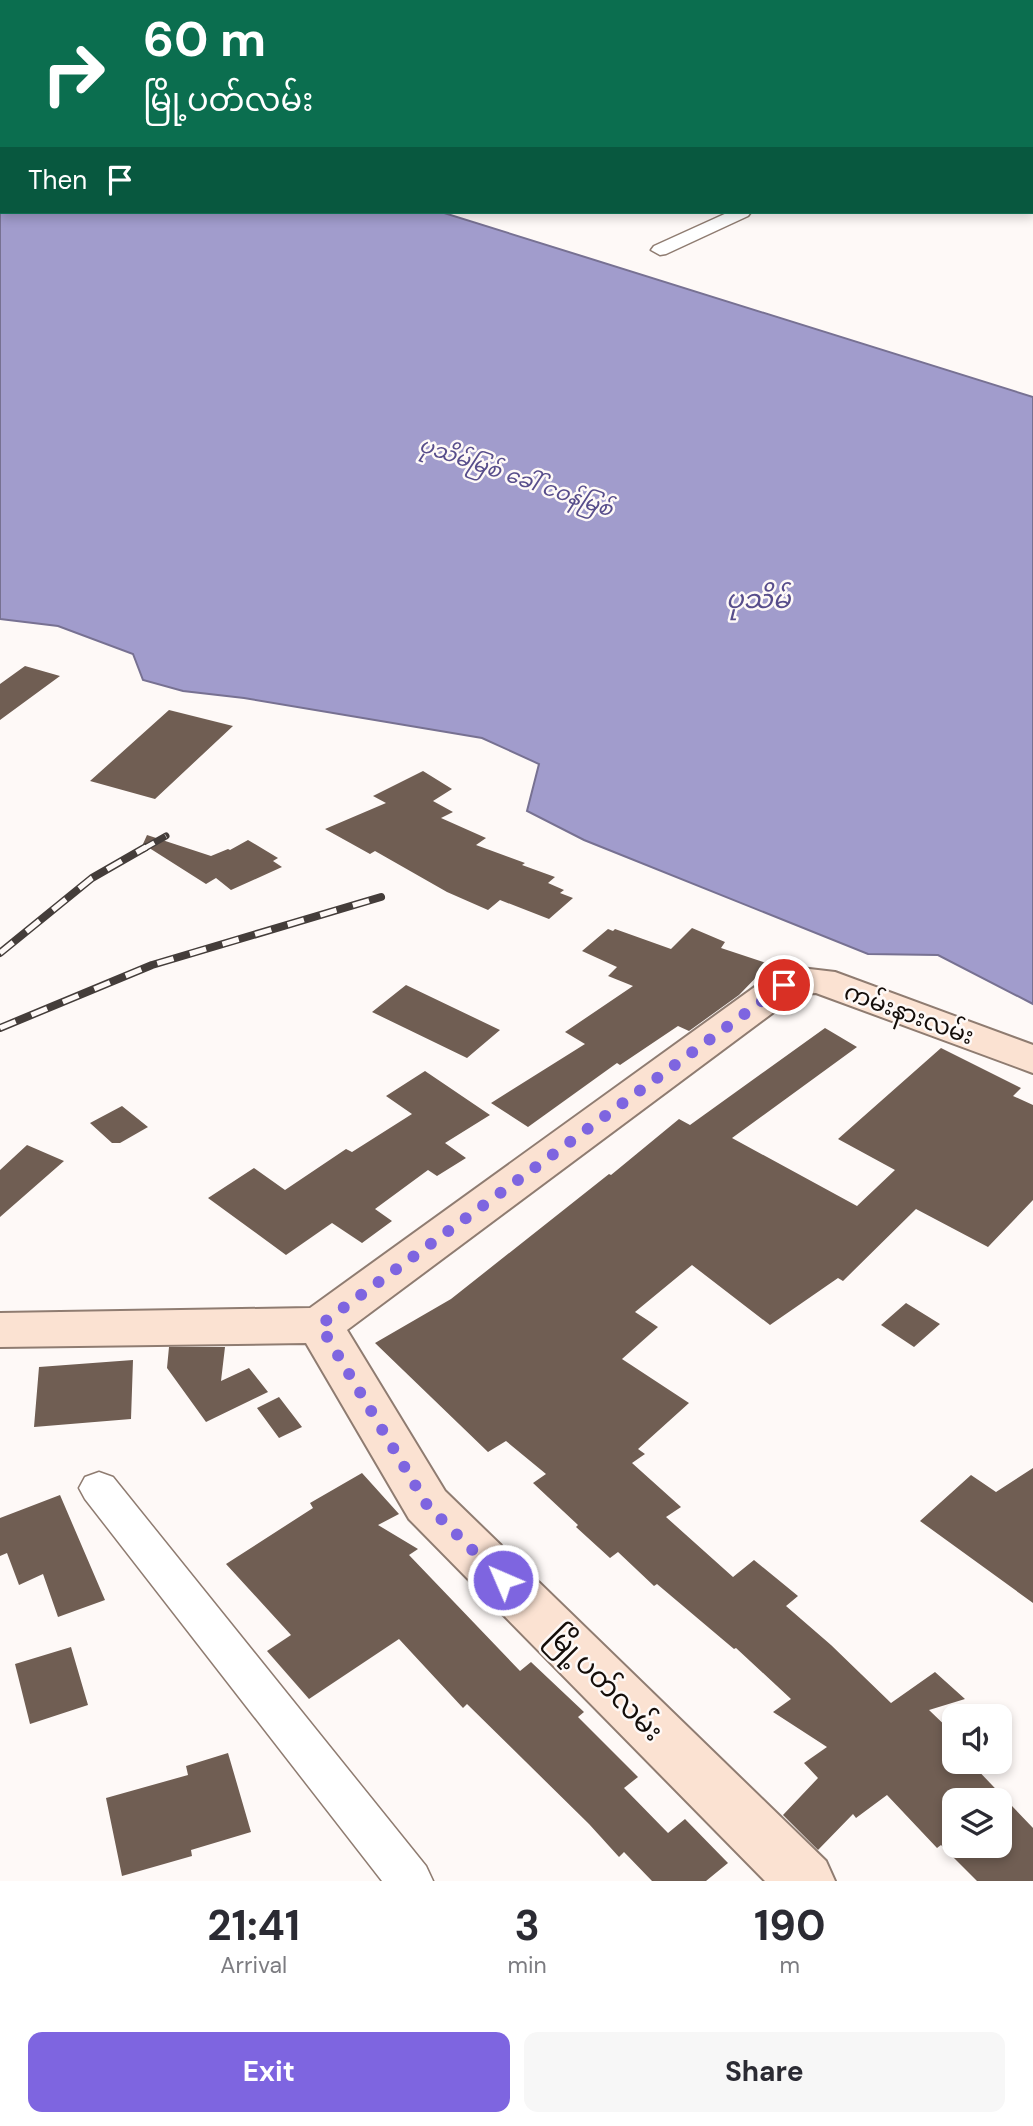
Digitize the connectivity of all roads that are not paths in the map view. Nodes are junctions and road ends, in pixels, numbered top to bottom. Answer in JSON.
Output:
{"nodes":[{"id":1,"x":738,"y":214,"type":"edge"},
{"id":2,"x":660,"y":250,"type":"dead end"},
{"id":3,"x":1033,"y":1060,"type":"edge"},
{"id":4,"x":320,"y":1325,"type":"junction"},
{"id":5,"x":0,"y":1330,"type":"edge"},
{"id":6,"x":99,"y":1488,"type":"dead end"},
{"id":7,"x":410,"y":1881,"type":"edge"},
{"id":8,"x":805,"y":1881,"type":"edge"}],
"edges":[{"from":1,"to":2,"type":"street"},
{"from":3,"to":4,"type":"street","name":"ကမ်းနားလမ်း"},
{"from":4,"to":5,"type":"street"},
{"from":4,"to":8,"type":"street","name":"မြို့ပတ်လမ်း"},
{"from":6,"to":7,"type":"street"}]}
